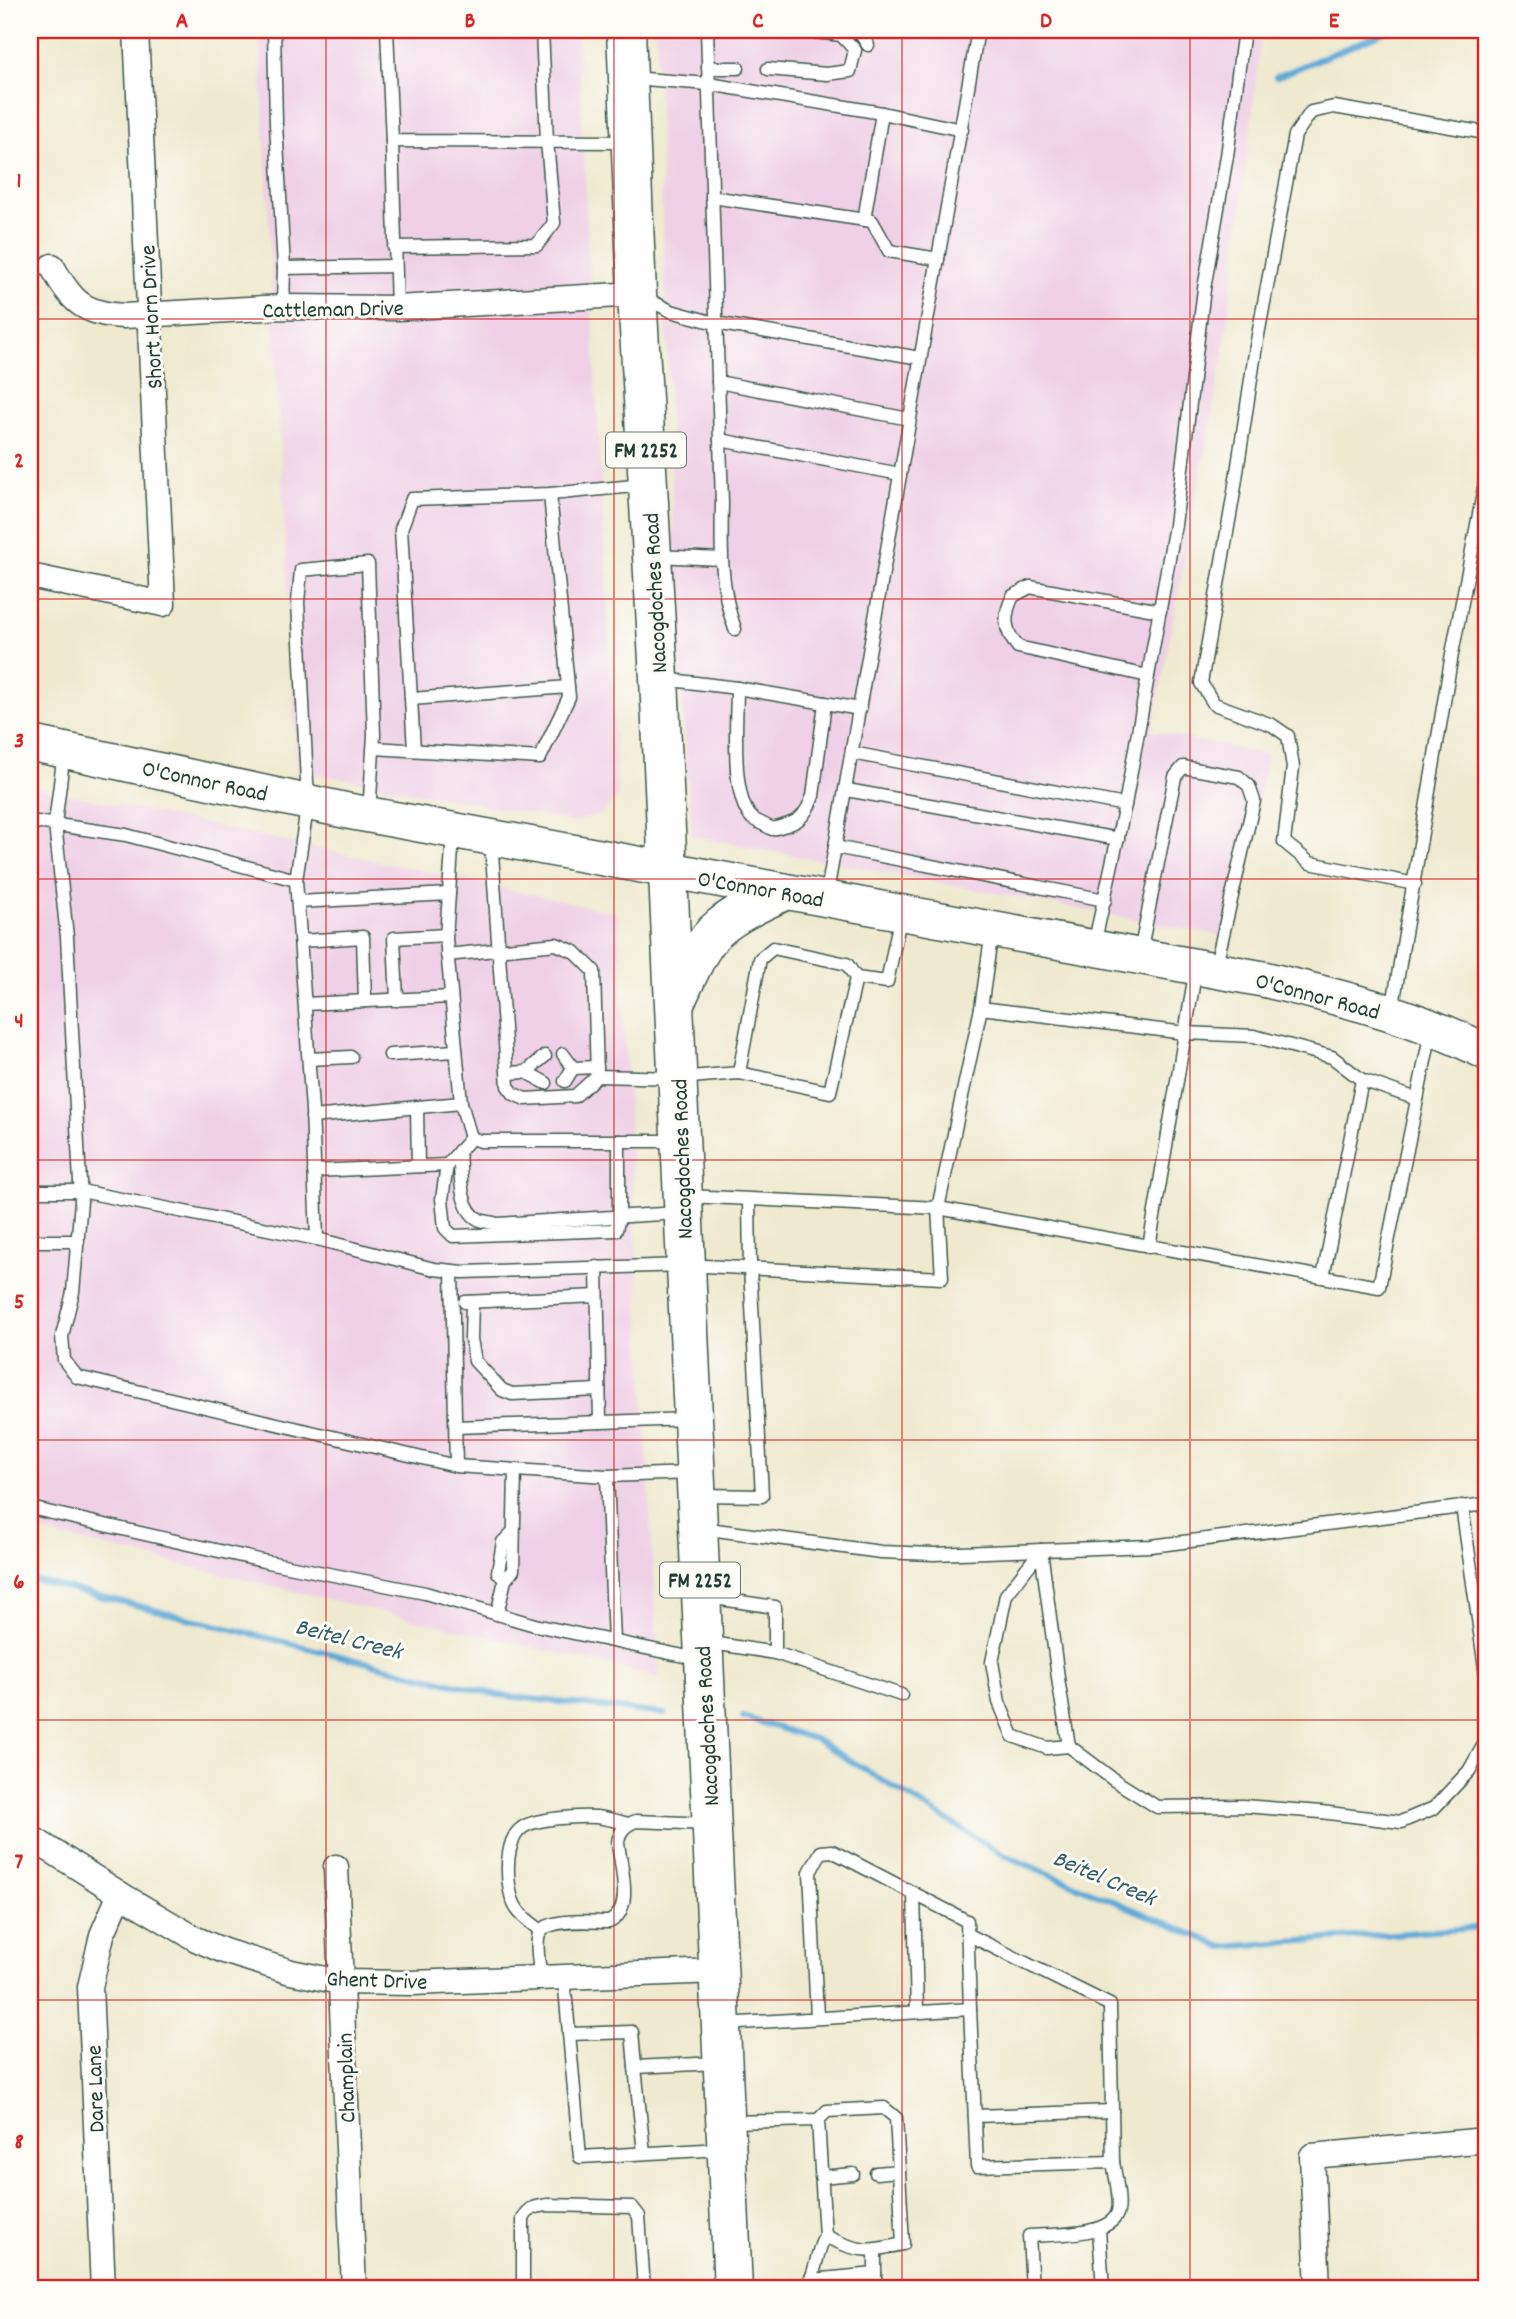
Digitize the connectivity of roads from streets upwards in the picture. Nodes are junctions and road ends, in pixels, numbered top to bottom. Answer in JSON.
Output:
{"nodes":[{"id":1,"x":136,"y":30,"type":"edge"},
{"id":2,"x":626,"y":30,"type":"edge"},
{"id":3,"x":52,"y":266,"type":"dead end"},
{"id":4,"x":636,"y":294,"type":"junction"},
{"id":5,"x":150,"y":314,"type":"junction"},
{"id":6,"x":30,"y":576,"type":"edge"},
{"id":7,"x":30,"y":743,"type":"edge"},
{"id":8,"x":668,"y":871,"type":"junction"},
{"id":9,"x":782,"y":892,"type":"junction"},
{"id":10,"x":674,"y":1005,"type":"junction"},
{"id":11,"x":1486,"y":1052,"type":"edge"},
{"id":12,"x":30,"y":1836,"type":"edge"},
{"id":13,"x":336,"y":1867,"type":"dead end"},
{"id":14,"x":120,"y":1894,"type":"junction"},
{"id":15,"x":717,"y":1971,"type":"junction"},
{"id":16,"x":340,"y":1982,"type":"junction"},
{"id":17,"x":1486,"y":2140,"type":"edge"},
{"id":18,"x":103,"y":2289,"type":"edge"},
{"id":19,"x":354,"y":2289,"type":"edge"},
{"id":20,"x":733,"y":2289,"type":"edge"},
{"id":21,"x":1318,"y":2289,"type":"edge"}],
"edges":[{"from":1,"to":5,"type":"street","name":"Short Horn Drive"},
{"from":2,"to":4,"type":"main road","name":"Nacogdoches Road","number":"FM 2252"},
{"from":3,"to":5,"type":"street","name":"Cattleman Drive"},
{"from":4,"to":5,"type":"street","name":"Cattleman Drive"},
{"from":4,"to":8,"type":"main road","name":"Nacogdoches Road","number":"FM 2252"},
{"from":5,"to":6,"type":"street","name":"Short Horn Drive"},
{"from":7,"to":8,"type":"main road","name":"O'Connor Road"},
{"from":8,"to":9,"type":"main road","name":"O'Connor Road"},
{"from":8,"to":10,"type":"main road","name":"Nacogdoches Road","number":"FM 2252"},
{"from":9,"to":10,"type":"main road"},
{"from":9,"to":11,"type":"main road","name":"O'Connor Road"},
{"from":10,"to":15,"type":"main road","name":"Nacogdoches Road","number":"FM 2252"},
{"from":12,"to":14,"type":"street","name":"Ghent Drive"},
{"from":13,"to":16,"type":"street","name":"Champlain"},
{"from":14,"to":16,"type":"street","name":"Ghent Drive"},
{"from":14,"to":18,"type":"street","name":"Dare Lane"},
{"from":15,"to":16,"type":"street","name":"Ghent Drive"},
{"from":15,"to":20,"type":"main road","name":"Nacogdoches Road","number":"FM 2252"},
{"from":16,"to":19,"type":"street","name":"Champlain"},
{"from":17,"to":21,"type":"street"}]}
